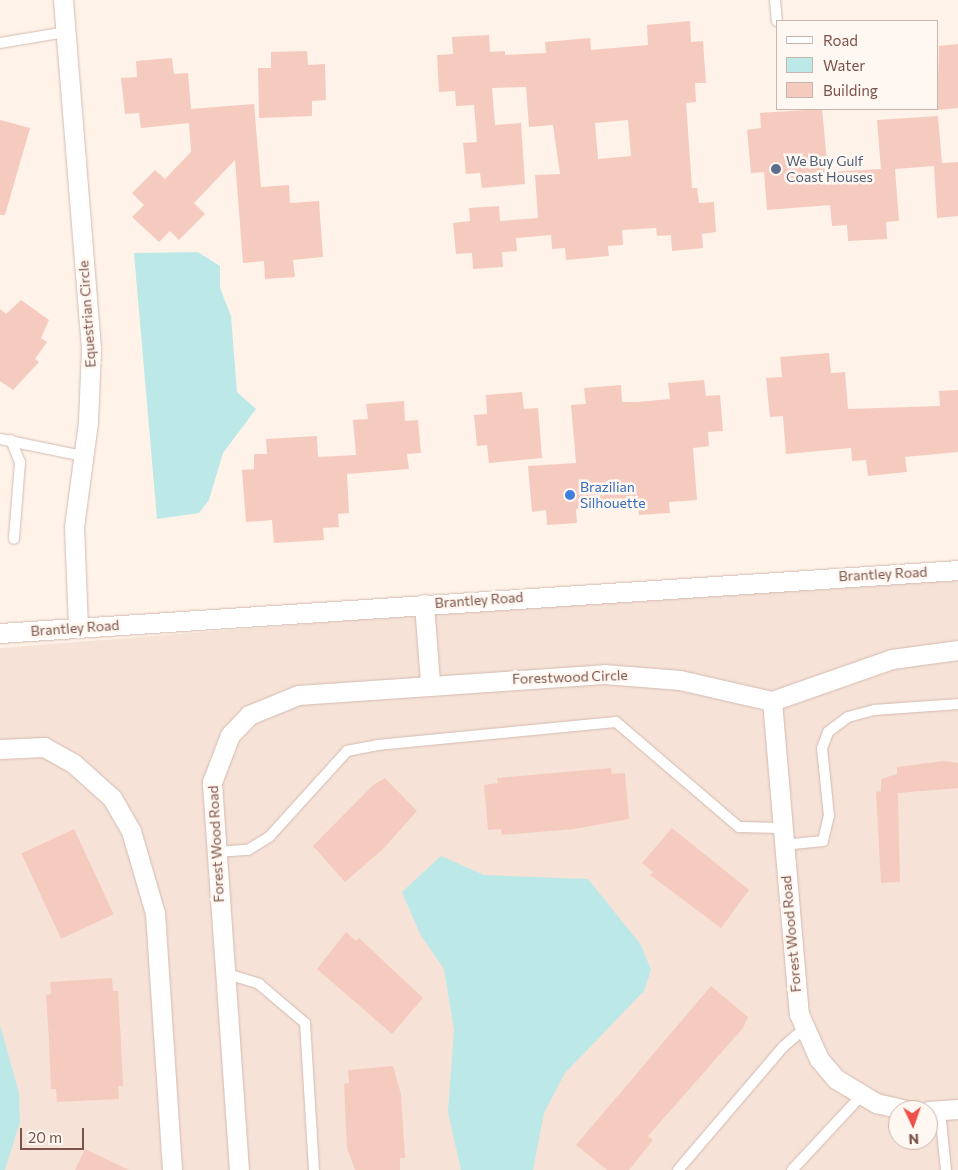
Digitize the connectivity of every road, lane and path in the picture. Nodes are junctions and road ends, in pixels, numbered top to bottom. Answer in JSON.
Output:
{"nodes":[{"id":1,"x":63,"y":0,"type":"edge"},
{"id":2,"x":775,"y":0,"type":"edge"},
{"id":3,"x":777,"y":20,"type":"edge"},
{"id":4,"x":66,"y":32,"type":"junction"},
{"id":5,"x":0,"y":43,"type":"edge"},
{"id":6,"x":5,"y":439,"type":"edge"},
{"id":7,"x":83,"y":456,"type":"junction"},
{"id":8,"x":14,"y":539,"type":"dead end"},
{"id":9,"x":958,"y":570,"type":"edge"},
{"id":10,"x":424,"y":604,"type":"junction"},
{"id":11,"x":78,"y":628,"type":"junction"},
{"id":12,"x":0,"y":633,"type":"edge"},
{"id":13,"x":958,"y":650,"type":"edge"},
{"id":14,"x":430,"y":682,"type":"junction"},
{"id":15,"x":772,"y":701,"type":"junction"},
{"id":16,"x":958,"y":704,"type":"edge"},
{"id":17,"x":0,"y":749,"type":"edge"},
{"id":18,"x":783,"y":837,"type":"junction"},
{"id":19,"x":216,"y":852,"type":"junction"},
{"id":20,"x":224,"y":973,"type":"junction"},
{"id":21,"x":804,"y":1029,"type":"junction"},
{"id":22,"x":861,"y":1096,"type":"junction"},
{"id":23,"x":888,"y":1104,"type":"edge"},
{"id":24,"x":942,"y":1110,"type":"edge"},
{"id":25,"x":172,"y":1170,"type":"edge"},
{"id":26,"x":239,"y":1170,"type":"edge"},
{"id":27,"x":314,"y":1170,"type":"edge"},
{"id":28,"x":678,"y":1170,"type":"edge"},
{"id":29,"x":792,"y":1170,"type":"edge"},
{"id":30,"x":946,"y":1170,"type":"edge"}],
"edges":[{"from":1,"to":4,"type":"street","name":"Equestrian Circle"},
{"from":2,"to":3,"type":"lane"},
{"from":4,"to":5,"type":"lane"},
{"from":4,"to":7,"type":"street","name":"Equestrian Circle"},
{"from":6,"to":7,"type":"lane"},
{"from":6,"to":8,"type":"lane"},
{"from":7,"to":11,"type":"street","name":"Equestrian Circle"},
{"from":9,"to":10,"type":"street","name":"Brantley Road"},
{"from":10,"to":11,"type":"street","name":"Brantley Road"},
{"from":10,"to":14,"type":"street"},
{"from":11,"to":12,"type":"street","name":"Brantley Road"},
{"from":13,"to":15,"type":"street"},
{"from":14,"to":15,"type":"street","name":"Forestwood Circle"},
{"from":14,"to":19,"type":"street","name":"Forest Wood Road"},
{"from":15,"to":18,"type":"street","name":"Forest Wood Road"},
{"from":16,"to":18,"type":"lane"},
{"from":17,"to":25,"type":"street"},
{"from":18,"to":19,"type":"lane"},
{"from":18,"to":21,"type":"street","name":"Forest Wood Road"},
{"from":19,"to":20,"type":"street","name":"Forest Wood Road"},
{"from":20,"to":26,"type":"street","name":"Forest Wood Road"},
{"from":20,"to":27,"type":"lane"},
{"from":21,"to":22,"type":"street","name":"Forest Wood Road"},
{"from":21,"to":28,"type":"lane"},
{"from":22,"to":23,"type":"street","name":"Forest Wood Road"},
{"from":22,"to":29,"type":"lane"},
{"from":24,"to":30,"type":"lane"}]}
